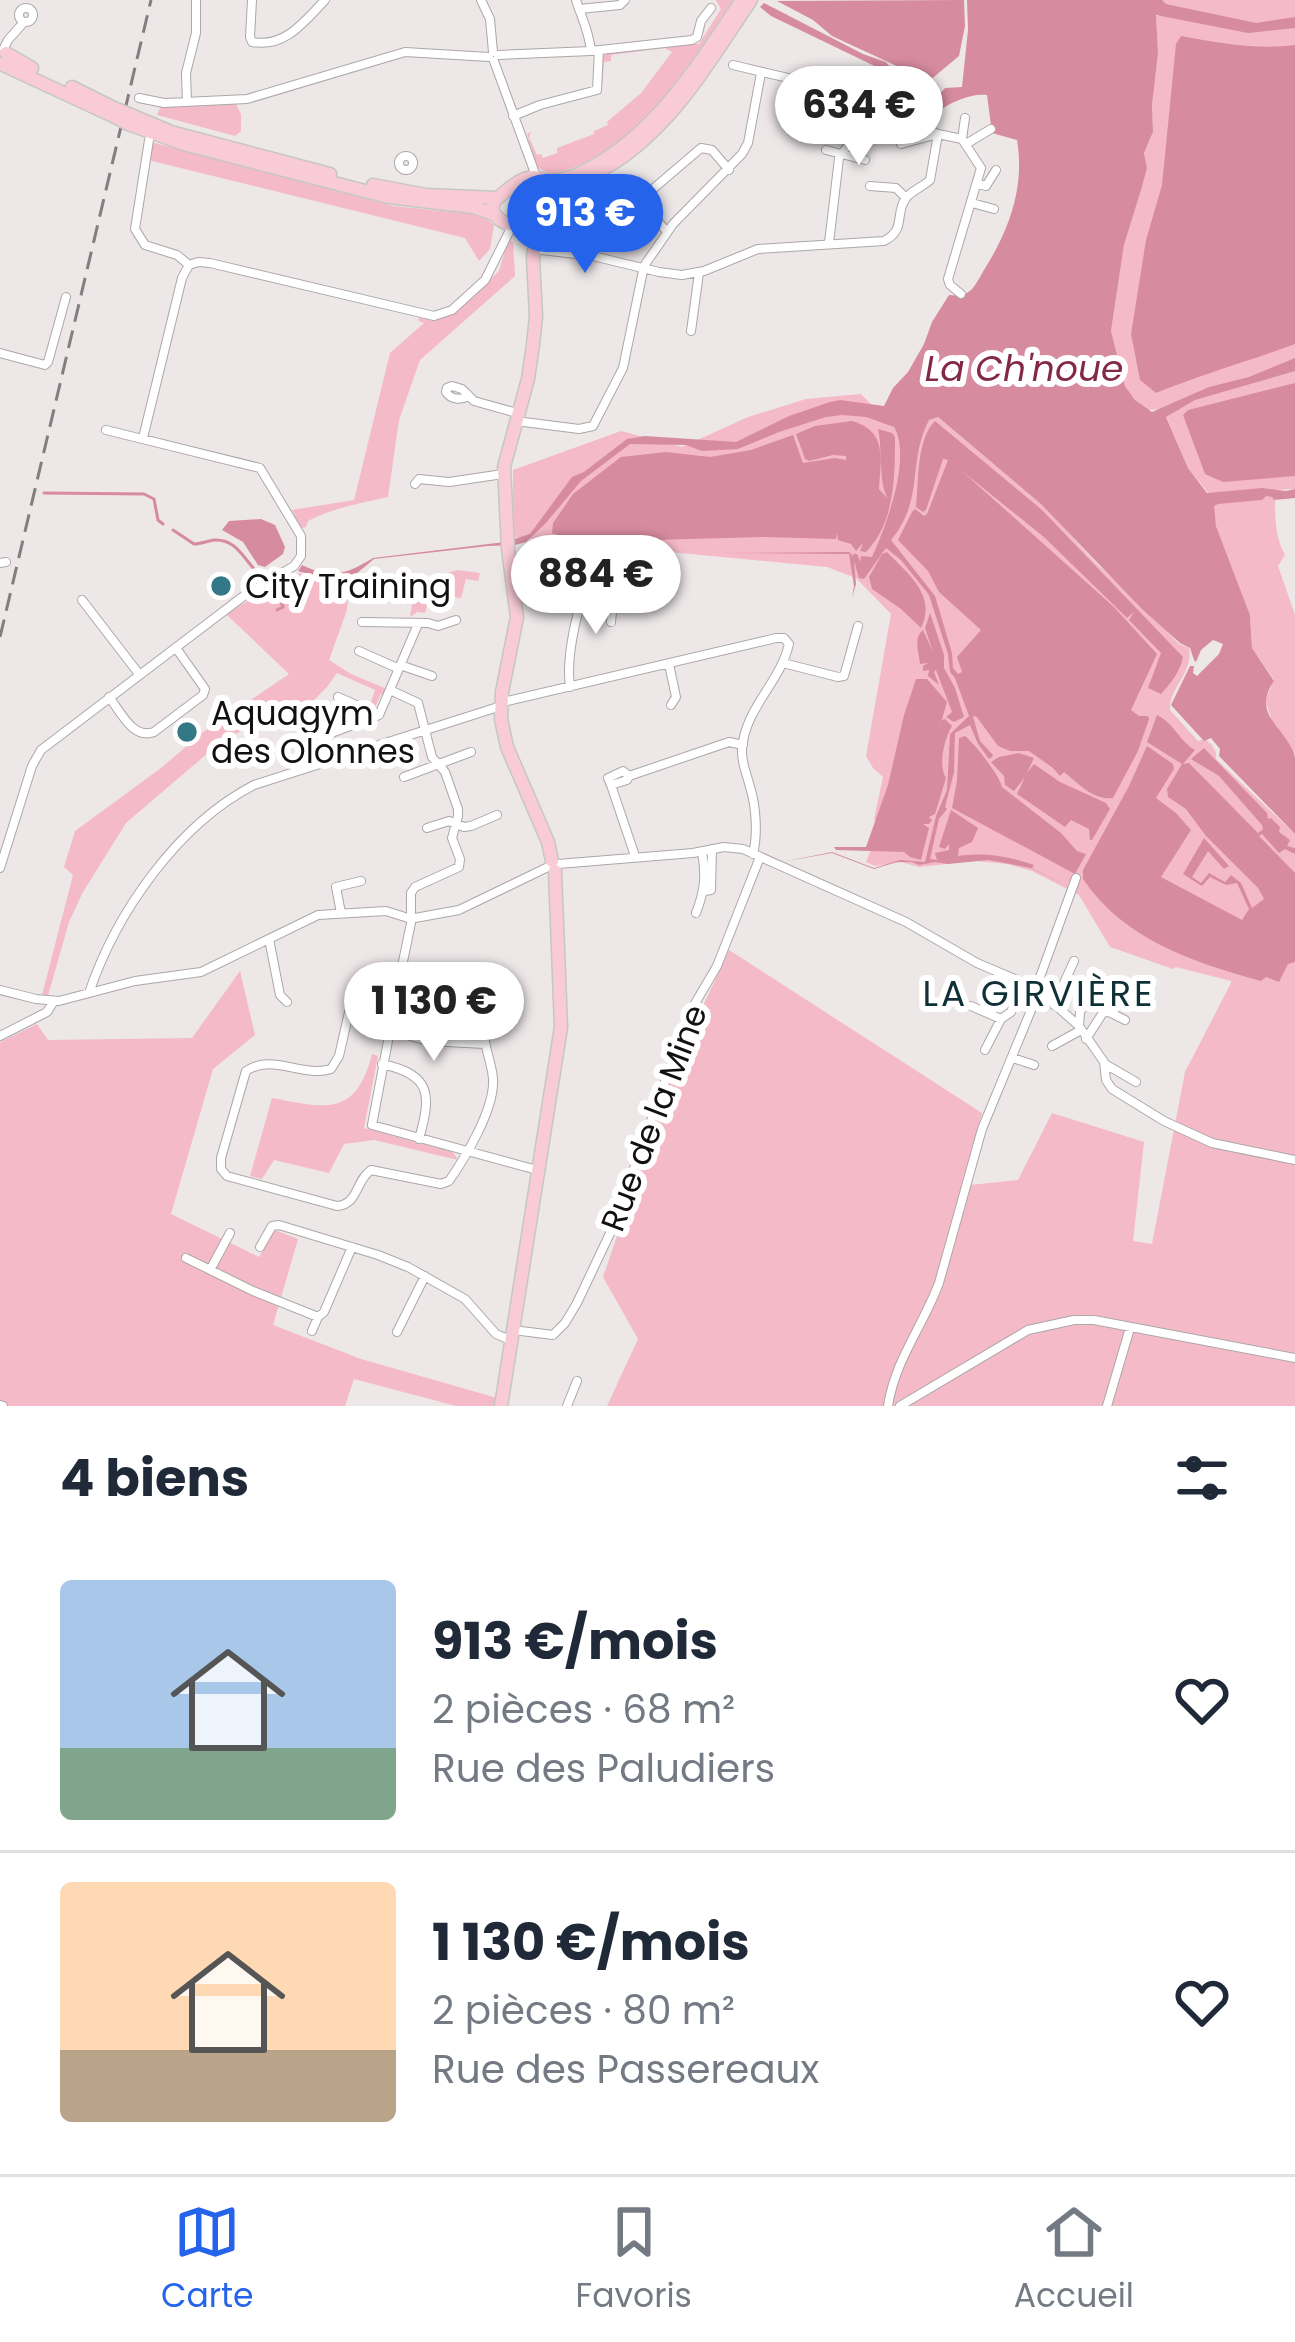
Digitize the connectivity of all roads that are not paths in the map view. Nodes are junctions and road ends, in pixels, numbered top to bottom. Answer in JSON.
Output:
{"nodes":[{"id":1,"x":196,"y":0,"type":"edge"},
{"id":2,"x":253,"y":0,"type":"edge"},
{"id":3,"x":325,"y":0,"type":"edge"},
{"id":4,"x":481,"y":0,"type":"edge"},
{"id":5,"x":625,"y":0,"type":"edge"},
{"id":6,"x":742,"y":0,"type":"edge"},
{"id":7,"x":752,"y":0,"type":"edge"},
{"id":8,"x":31,"y":4,"type":"edge"},
{"id":9,"x":578,"y":5,"type":"edge"},
{"id":10,"x":711,"y":8,"type":"dead end"},
{"id":11,"x":595,"y":50,"type":"junction"},
{"id":12,"x":2,"y":52,"type":"edge"},
{"id":13,"x":494,"y":56,"type":"junction"},
{"id":14,"x":733,"y":65,"type":"dead end"},
{"id":15,"x":760,"y":73,"type":"junction"},
{"id":16,"x":860,"y":96,"type":"junction"},
{"id":17,"x":140,"y":98,"type":"dead end"},
{"id":18,"x":187,"y":102,"type":"junction"},
{"id":19,"x":157,"y":103,"type":"junction"},
{"id":20,"x":513,"y":116,"type":"junction"},
{"id":21,"x":153,"y":118,"type":"dead end"},
{"id":22,"x":965,"y":118,"type":"dead end"},
{"id":23,"x":130,"y":120,"type":"junction"},
{"id":24,"x":991,"y":129,"type":"dead end"},
{"id":25,"x":938,"y":134,"type":"junction"},
{"id":26,"x":149,"y":140,"type":"dead end"},
{"id":27,"x":964,"y":142,"type":"junction"},
{"id":28,"x":901,"y":144,"type":"dead end"},
{"id":29,"x":826,"y":150,"type":"dead end"},
{"id":30,"x":842,"y":152,"type":"junction"},
{"id":31,"x":865,"y":160,"type":"dead end"},
{"id":32,"x":729,"y":170,"type":"junction"},
{"id":33,"x":996,"y":170,"type":"dead end"},
{"id":34,"x":534,"y":179,"type":"junction"},
{"id":35,"x":977,"y":183,"type":"junction"},
{"id":36,"x":870,"y":186,"type":"dead end"},
{"id":37,"x":497,"y":198,"type":"junction"},
{"id":38,"x":906,"y":198,"type":"junction"},
{"id":39,"x":640,"y":200,"type":"junction"},
{"id":40,"x":544,"y":203,"type":"junction"},
{"id":41,"x":972,"y":203,"type":"junction"},
{"id":42,"x":994,"y":209,"type":"dead end"},
{"id":43,"x":495,"y":217,"type":"junction"},
{"id":44,"x":604,"y":224,"type":"dead end"},
{"id":45,"x":515,"y":225,"type":"junction"},
{"id":46,"x":667,"y":232,"type":"junction"},
{"id":47,"x":829,"y":243,"type":"junction"},
{"id":48,"x":534,"y":247,"type":"junction"},
{"id":49,"x":494,"y":261,"type":"junction"},
{"id":50,"x":189,"y":265,"type":"junction"},
{"id":51,"x":643,"y":268,"type":"junction"},
{"id":52,"x":699,"y":273,"type":"junction"},
{"id":53,"x":961,"y":294,"type":"dead end"},
{"id":54,"x":66,"y":297,"type":"dead end"},
{"id":55,"x":692,"y":331,"type":"dead end"},
{"id":56,"x":0,"y":353,"type":"edge"},
{"id":57,"x":469,"y":396,"type":"dead end"},
{"id":58,"x":518,"y":417,"type":"junction"},
{"id":59,"x":106,"y":430,"type":"dead end"},
{"id":60,"x":143,"y":439,"type":"junction"},
{"id":61,"x":503,"y":474,"type":"junction"},
{"id":62,"x":415,"y":484,"type":"dead end"},
{"id":63,"x":586,"y":549,"type":"dead end"},
{"id":64,"x":592,"y":580,"type":"dead end"},
{"id":65,"x":515,"y":594,"type":"junction"},
{"id":66,"x":82,"y":600,"type":"dead end"},
{"id":67,"x":583,"y":601,"type":"junction"},
{"id":68,"x":456,"y":620,"type":"dead end"},
{"id":69,"x":362,"y":622,"type":"dead end"},
{"id":70,"x":611,"y":622,"type":"dead end"},
{"id":71,"x":418,"y":624,"type":"junction"},
{"id":72,"x":858,"y":626,"type":"dead end"},
{"id":73,"x":176,"y":647,"type":"junction"},
{"id":74,"x":359,"y":651,"type":"dead end"},
{"id":75,"x":783,"y":663,"type":"junction"},
{"id":76,"x":669,"y":664,"type":"junction"},
{"id":77,"x":400,"y":667,"type":"junction"},
{"id":78,"x":140,"y":674,"type":"junction"},
{"id":79,"x":432,"y":676,"type":"dead end"},
{"id":80,"x":570,"y":687,"type":"junction"},
{"id":81,"x":390,"y":690,"type":"junction"},
{"id":82,"x":109,"y":697,"type":"junction"},
{"id":83,"x":338,"y":698,"type":"dead end"},
{"id":84,"x":501,"y":704,"type":"junction"},
{"id":85,"x":671,"y":705,"type":"dead end"},
{"id":86,"x":379,"y":715,"type":"junction"},
{"id":87,"x":425,"y":731,"type":"junction"},
{"id":88,"x":321,"y":737,"type":"dead end"},
{"id":89,"x":743,"y":745,"type":"junction"},
{"id":90,"x":471,"y":752,"type":"dead end"},
{"id":91,"x":437,"y":764,"type":"junction"},
{"id":92,"x":404,"y":777,"type":"dead end"},
{"id":93,"x":497,"y":815,"type":"dead end"},
{"id":94,"x":457,"y":825,"type":"junction"},
{"id":95,"x":427,"y":829,"type":"dead end"},
{"id":96,"x":707,"y":850,"type":"junction"},
{"id":97,"x":755,"y":852,"type":"junction"},
{"id":98,"x":635,"y":856,"type":"junction"},
{"id":99,"x":553,"y":865,"type":"junction"},
{"id":100,"x":0,"y":868,"type":"edge"},
{"id":101,"x":1076,"y":878,"type":"dead end"},
{"id":102,"x":361,"y":880,"type":"dead end"},
{"id":103,"x":696,"y":913,"type":"dead end"},
{"id":104,"x":341,"y":914,"type":"junction"},
{"id":105,"x":411,"y":919,"type":"junction"},
{"id":106,"x":269,"y":939,"type":"junction"},
{"id":107,"x":1074,"y":961,"type":"dead end"},
{"id":108,"x":400,"y":979,"type":"junction"},
{"id":109,"x":1024,"y":983,"type":"junction"},
{"id":110,"x":1122,"y":983,"type":"dead end"},
{"id":111,"x":1084,"y":984,"type":"dead end"},
{"id":112,"x":0,"y":990,"type":"edge"},
{"id":113,"x":1038,"y":990,"type":"junction"},
{"id":114,"x":88,"y":993,"type":"junction"},
{"id":115,"x":54,"y":1000,"type":"junction"},
{"id":116,"x":287,"y":1002,"type":"dead end"},
{"id":117,"x":1054,"y":1004,"type":"junction"},
{"id":118,"x":971,"y":1006,"type":"dead end"},
{"id":119,"x":1106,"y":1010,"type":"junction"},
{"id":120,"x":1000,"y":1019,"type":"junction"},
{"id":121,"x":1125,"y":1020,"type":"dead end"},
{"id":122,"x":389,"y":1030,"type":"junction"},
{"id":123,"x":1082,"y":1032,"type":"junction"},
{"id":124,"x":0,"y":1036,"type":"edge"},
{"id":125,"x":485,"y":1045,"type":"junction"},
{"id":126,"x":1052,"y":1046,"type":"dead end"},
{"id":127,"x":985,"y":1050,"type":"dead end"},
{"id":128,"x":1013,"y":1058,"type":"junction"},
{"id":129,"x":1110,"y":1063,"type":"junction"},
{"id":130,"x":382,"y":1064,"type":"junction"},
{"id":131,"x":1034,"y":1065,"type":"dead end"},
{"id":132,"x":1136,"y":1082,"type":"dead end"},
{"id":133,"x":419,"y":1139,"type":"junction"},
{"id":134,"x":471,"y":1148,"type":"junction"},
{"id":135,"x":455,"y":1149,"type":"junction"},
{"id":136,"x":1295,"y":1160,"type":"edge"},
{"id":137,"x":461,"y":1163,"type":"junction"},
{"id":138,"x":538,"y":1170,"type":"junction"},
{"id":139,"x":230,"y":1234,"type":"dead end"},
{"id":140,"x":260,"y":1247,"type":"dead end"},
{"id":141,"x":352,"y":1247,"type":"junction"},
{"id":142,"x":186,"y":1258,"type":"dead end"},
{"id":143,"x":210,"y":1270,"type":"junction"},
{"id":144,"x":425,"y":1276,"type":"junction"},
{"id":145,"x":318,"y":1317,"type":"junction"},
{"id":146,"x":1130,"y":1328,"type":"junction"},
{"id":147,"x":313,"y":1331,"type":"dead end"},
{"id":148,"x":397,"y":1332,"type":"dead end"},
{"id":149,"x":512,"y":1335,"type":"junction"},
{"id":150,"x":1295,"y":1358,"type":"edge"},
{"id":151,"x":577,"y":1381,"type":"dead end"},
{"id":152,"x":501,"y":1406,"type":"edge"},
{"id":153,"x":567,"y":1406,"type":"edge"},
{"id":154,"x":888,"y":1406,"type":"edge"},
{"id":155,"x":900,"y":1406,"type":"edge"},
{"id":156,"x":1107,"y":1406,"type":"edge"}],
"edges":[{"from":1,"to":18,"type":"street"},
{"from":2,"to":3,"type":"street"},
{"from":4,"to":13,"type":"street"},
{"from":5,"to":9,"type":"street"},
{"from":6,"to":34,"type":"main road"},
{"from":7,"to":40,"type":"main road"},
{"from":8,"to":12,"type":"street"},
{"from":9,"to":11,"type":"street"},
{"from":10,"to":11,"type":"street"},
{"from":11,"to":13,"type":"street"},
{"from":11,"to":20,"type":"street"},
{"from":12,"to":23,"type":"main road","bridge":true},
{"from":13,"to":18,"type":"street"},
{"from":13,"to":20,"type":"street"},
{"from":14,"to":15,"type":"street"},
{"from":15,"to":16,"type":"street"},
{"from":15,"to":32,"type":"street"},
{"from":16,"to":25,"type":"street"},
{"from":16,"to":30,"type":"street"},
{"from":17,"to":19,"type":"street"},
{"from":18,"to":19,"type":"street"},
{"from":19,"to":21,"type":"street"},
{"from":20,"to":34,"type":"street"},
{"from":22,"to":27,"type":"street"},
{"from":23,"to":37,"type":"main road"},
{"from":23,"to":43,"type":"main road"},
{"from":24,"to":27,"type":"street"},
{"from":25,"to":27,"type":"street"},
{"from":25,"to":28,"type":"street"},
{"from":25,"to":38,"type":"street"},
{"from":26,"to":50,"type":"street"},
{"from":27,"to":35,"type":"street"},
{"from":29,"to":30,"type":"street"},
{"from":30,"to":31,"type":"street"},
{"from":30,"to":47,"type":"street"},
{"from":32,"to":39,"type":"street"},
{"from":32,"to":46,"type":"street"},
{"from":33,"to":35,"type":"street"},
{"from":34,"to":37,"type":"main road"},
{"from":34,"to":40,"type":"main road"},
{"from":35,"to":41,"type":"street"},
{"from":36,"to":38,"type":"street"},
{"from":37,"to":43,"type":"main road"},
{"from":38,"to":47,"type":"street"},
{"from":39,"to":44,"type":"street"},
{"from":39,"to":46,"type":"street"},
{"from":40,"to":45,"type":"main road"},
{"from":40,"to":48,"type":"main road"},
{"from":41,"to":42,"type":"street"},
{"from":41,"to":53,"type":"street"},
{"from":43,"to":45,"type":"main road"},
{"from":43,"to":49,"type":"street"},
{"from":45,"to":48,"type":"main road"},
{"from":45,"to":49,"type":"street"},
{"from":46,"to":51,"type":"street"},
{"from":47,"to":52,"type":"street"},
{"from":48,"to":51,"type":"street"},
{"from":48,"to":58,"type":"main road"},
{"from":49,"to":50,"type":"street"},
{"from":50,"to":60,"type":"street"},
{"from":51,"to":52,"type":"street"},
{"from":51,"to":58,"type":"street"},
{"from":52,"to":55,"type":"street"},
{"from":54,"to":56,"type":"street"},
{"from":57,"to":58,"type":"street"},
{"from":58,"to":61,"type":"main road"},
{"from":59,"to":60,"type":"street"},
{"from":60,"to":73,"type":"street"},
{"from":61,"to":62,"type":"street"},
{"from":61,"to":65,"type":"main road"},
{"from":63,"to":65,"type":"street"},
{"from":64,"to":67,"type":"street"},
{"from":65,"to":84,"type":"main road"},
{"from":66,"to":78,"type":"street"},
{"from":67,"to":70,"type":"street"},
{"from":67,"to":80,"type":"street"},
{"from":68,"to":71,"type":"street"},
{"from":69,"to":71,"type":"street"},
{"from":71,"to":77,"type":"street"},
{"from":72,"to":75,"type":"street"},
{"from":73,"to":78,"type":"street"},
{"from":73,"to":82,"type":"street"},
{"from":74,"to":77,"type":"street"},
{"from":75,"to":76,"type":"street"},
{"from":75,"to":89,"type":"street"},
{"from":76,"to":80,"type":"street"},
{"from":76,"to":85,"type":"street"},
{"from":77,"to":79,"type":"street"},
{"from":77,"to":81,"type":"street"},
{"from":78,"to":82,"type":"street"},
{"from":80,"to":84,"type":"street"},
{"from":81,"to":86,"type":"street"},
{"from":81,"to":87,"type":"street"},
{"from":82,"to":100,"type":"street"},
{"from":83,"to":86,"type":"street"},
{"from":84,"to":87,"type":"street"},
{"from":84,"to":99,"type":"main road"},
{"from":86,"to":88,"type":"street"},
{"from":87,"to":91,"type":"street"},
{"from":87,"to":114,"type":"street"},
{"from":89,"to":97,"type":"street"},
{"from":89,"to":98,"type":"street"},
{"from":90,"to":91,"type":"street"},
{"from":91,"to":92,"type":"street"},
{"from":91,"to":94,"type":"street"},
{"from":93,"to":94,"type":"street"},
{"from":94,"to":95,"type":"street"},
{"from":94,"to":105,"type":"street"},
{"from":96,"to":97,"type":"street"},
{"from":96,"to":98,"type":"street"},
{"from":96,"to":103,"type":"street"},
{"from":97,"to":109,"type":"street"},
{"from":97,"to":149,"type":"street","name":"Rue de la Mine"},
{"from":98,"to":99,"type":"street"},
{"from":99,"to":105,"type":"street"},
{"from":99,"to":138,"type":"main road"},
{"from":101,"to":113,"type":"street"},
{"from":102,"to":104,"type":"street"},
{"from":104,"to":105,"type":"street"},
{"from":104,"to":106,"type":"street"},
{"from":105,"to":108,"type":"street"},
{"from":106,"to":114,"type":"street"},
{"from":106,"to":116,"type":"street"},
{"from":107,"to":117,"type":"street"},
{"from":108,"to":122,"type":"street"},
{"from":108,"to":125,"type":"street"},
{"from":108,"to":137,"type":"street"},
{"from":109,"to":113,"type":"street"},
{"from":109,"to":120,"type":"street"},
{"from":110,"to":119,"type":"street"},
{"from":111,"to":123,"type":"street"},
{"from":112,"to":115,"type":"street"},
{"from":113,"to":117,"type":"street"},
{"from":113,"to":128,"type":"street"},
{"from":114,"to":115,"type":"street"},
{"from":115,"to":124,"type":"street"},
{"from":117,"to":123,"type":"street"},
{"from":118,"to":120,"type":"street"},
{"from":119,"to":121,"type":"street"},
{"from":119,"to":123,"type":"street"},
{"from":120,"to":127,"type":"street"},
{"from":122,"to":125,"type":"street"},
{"from":122,"to":130,"type":"street"},
{"from":123,"to":126,"type":"street"},
{"from":123,"to":129,"type":"street"},
{"from":125,"to":134,"type":"street"},
{"from":128,"to":131,"type":"street"},
{"from":128,"to":154,"type":"street"},
{"from":129,"to":132,"type":"street"},
{"from":129,"to":136,"type":"street"},
{"from":130,"to":133,"type":"street"},
{"from":130,"to":133,"type":"street"},
{"from":133,"to":135,"type":"street"},
{"from":134,"to":135,"type":"street"},
{"from":134,"to":137,"type":"street"},
{"from":134,"to":138,"type":"street"},
{"from":135,"to":137,"type":"street"},
{"from":138,"to":149,"type":"main road"},
{"from":139,"to":143,"type":"street"},
{"from":140,"to":141,"type":"street"},
{"from":141,"to":144,"type":"street"},
{"from":141,"to":145,"type":"street"},
{"from":142,"to":143,"type":"street"},
{"from":143,"to":145,"type":"street"},
{"from":144,"to":148,"type":"street"},
{"from":144,"to":149,"type":"street"},
{"from":145,"to":147,"type":"street"},
{"from":146,"to":150,"type":"street"},
{"from":146,"to":155,"type":"street"},
{"from":146,"to":156,"type":"street"},
{"from":149,"to":152,"type":"main road"},
{"from":151,"to":153,"type":"street"}]}
